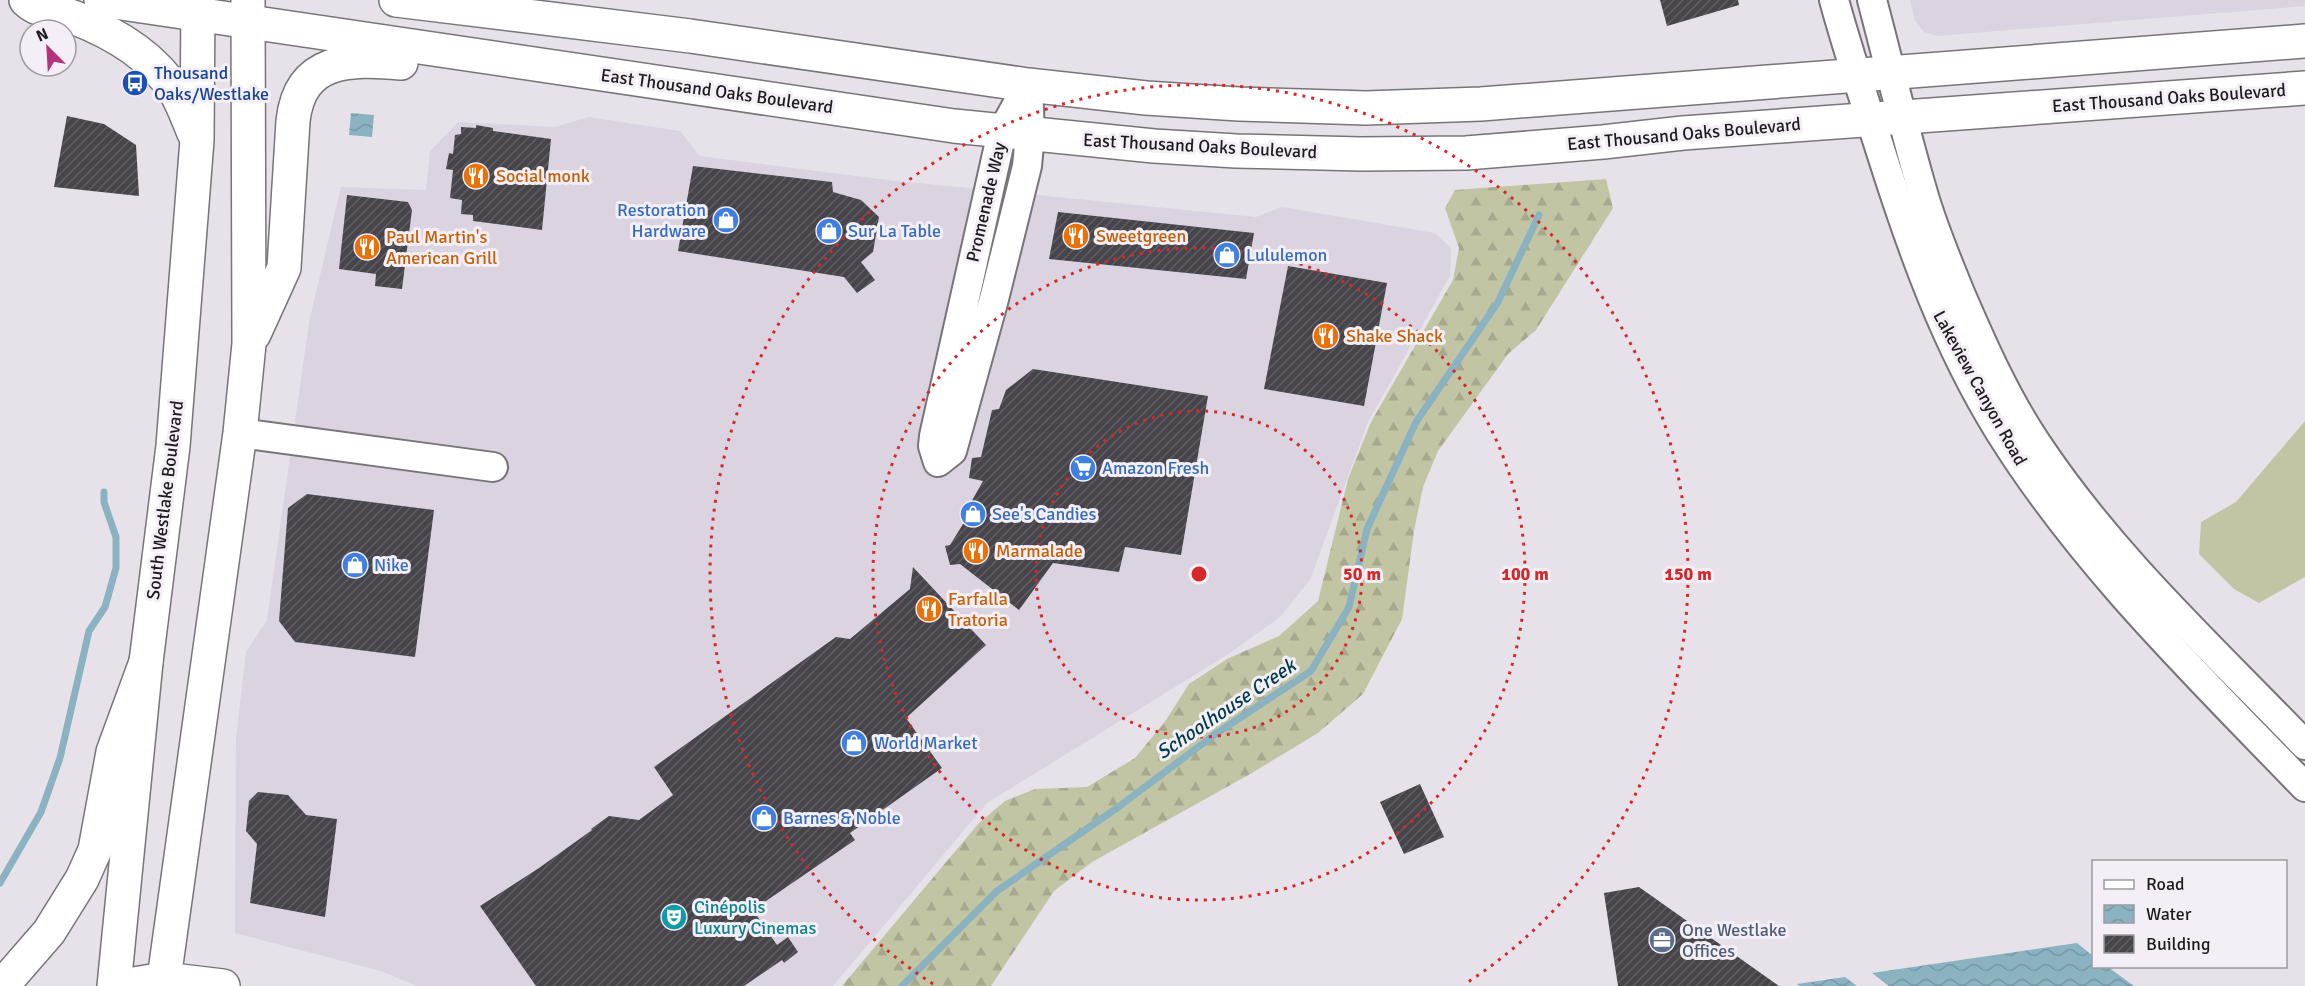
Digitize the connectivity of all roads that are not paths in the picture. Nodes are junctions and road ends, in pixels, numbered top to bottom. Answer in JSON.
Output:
{"nodes":[{"id":1,"x":26,"y":0,"type":"edge"},
{"id":2,"x":102,"y":0,"type":"edge"},
{"id":3,"x":396,"y":0,"type":"edge"},
{"id":4,"x":1834,"y":0,"type":"edge"},
{"id":5,"x":1872,"y":0,"type":"edge"},
{"id":6,"x":198,"y":7,"type":"edge"},
{"id":7,"x":248,"y":10,"type":"edge"},
{"id":8,"x":2305,"y":41,"type":"edge"},
{"id":9,"x":543,"y":66,"type":"junction"},
{"id":10,"x":1890,"y":73,"type":"junction"},
{"id":11,"x":1856,"y":76,"type":"junction"},
{"id":12,"x":1028,"y":86,"type":"junction"},
{"id":13,"x":2305,"y":88,"type":"edge"},
{"id":14,"x":1885,"y":118,"type":"junction"},
{"id":15,"x":1016,"y":133,"type":"junction"},
{"id":16,"x":197,"y":140,"type":"junction"},
{"id":17,"x":249,"y":344,"type":"junction"},
{"id":18,"x":240,"y":433,"type":"junction"},
{"id":19,"x":493,"y":467,"type":"dead end"},
{"id":20,"x":146,"y":662,"type":"junction"},
{"id":21,"x":2305,"y":745,"type":"edge"},
{"id":22,"x":2305,"y":787,"type":"edge"},
{"id":23,"x":164,"y":983,"type":"edge"},
{"id":24,"x":2,"y":986,"type":"edge"},
{"id":25,"x":114,"y":986,"type":"edge"},
{"id":26,"x":122,"y":986,"type":"edge"},
{"id":27,"x":223,"y":986,"type":"edge"}],
"edges":[{"from":1,"to":16,"type":"main road"},
{"from":2,"to":6,"type":"main road","name":"East Thousand Oaks Boulevard"},
{"from":3,"to":12,"type":"main road"},
{"from":4,"to":11,"type":"street","name":"Lakeview Canyon Road"},
{"from":5,"to":10,"type":"street","name":"Lakeview Canyon Road"},
{"from":6,"to":7,"type":"main road","name":"East Thousand Oaks Boulevard"},
{"from":6,"to":16,"type":"main road","name":"South Westlake Boulevard"},
{"from":7,"to":9,"type":"main road","name":"East Thousand Oaks Boulevard"},
{"from":7,"to":17,"type":"main road"},
{"from":8,"to":10,"type":"main road"},
{"from":9,"to":15,"type":"main road","name":"East Thousand Oaks Boulevard"},
{"from":9,"to":17,"type":"main road"},
{"from":10,"to":11,"type":"main road"},
{"from":10,"to":14,"type":"street","name":"Lakeview Canyon Road"},
{"from":11,"to":12,"type":"main road"},
{"from":11,"to":14,"type":"street","name":"Lakeview Canyon Road"},
{"from":12,"to":15,"type":"street","name":"Promenade Way"},
{"from":13,"to":14,"type":"main road","name":"East Thousand Oaks Boulevard"},
{"from":14,"to":15,"type":"main road","name":"East Thousand Oaks Boulevard"},
{"from":14,"to":21,"type":"street","name":"Lakeview Canyon Road"},
{"from":14,"to":22,"type":"street","name":"Lakeview Canyon Road"},
{"from":15,"to":15,"type":"street","name":"Promenade Way"},
{"from":16,"to":20,"type":"main road","name":"South Westlake Boulevard"},
{"from":17,"to":18,"type":"main road"},
{"from":18,"to":19,"type":"street"},
{"from":18,"to":23,"type":"main road"},
{"from":20,"to":24,"type":"main road"},
{"from":20,"to":25,"type":"main road","name":"South Westlake Boulevard"},
{"from":23,"to":26,"type":"main road"},
{"from":23,"to":27,"type":"main road"}]}
